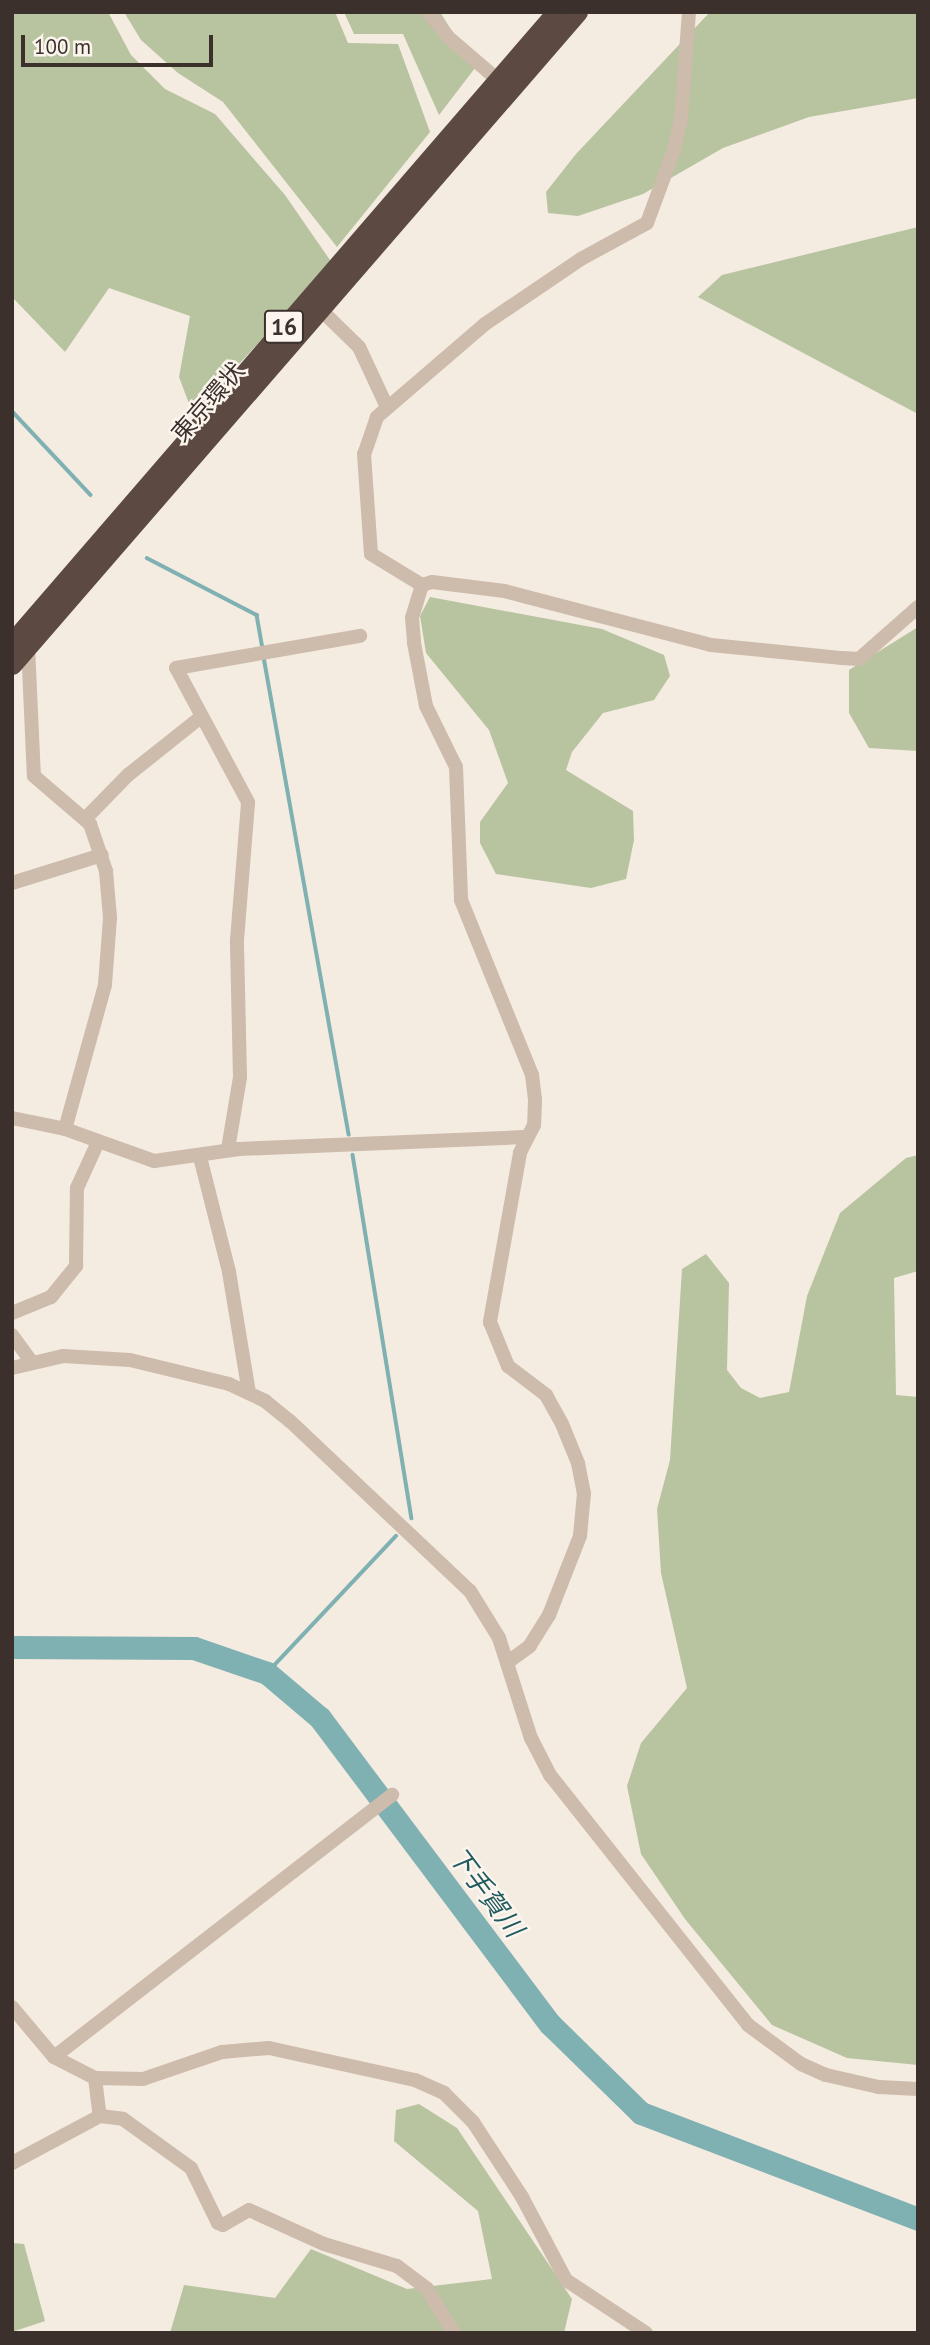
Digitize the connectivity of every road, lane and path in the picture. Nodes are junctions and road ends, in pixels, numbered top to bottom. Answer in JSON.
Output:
{"nodes":[{"id":1,"x":428,"y":12,"type":"edge"},
{"id":2,"x":556,"y":12,"type":"edge"},
{"id":3,"x":578,"y":12,"type":"edge"},
{"id":4,"x":689,"y":12,"type":"edge"},
{"id":5,"x":504,"y":86,"type":"junction"},
{"id":6,"x":321,"y":310,"type":"junction"},
{"id":7,"x":387,"y":407,"type":"junction"},
{"id":8,"x":422,"y":585,"type":"junction"},
{"id":9,"x":918,"y":607,"type":"edge"},
{"id":10,"x":360,"y":636,"type":"dead end"},
{"id":11,"x":20,"y":644,"type":"edge"},
{"id":12,"x":12,"y":665,"type":"edge"},
{"id":13,"x":201,"y":717,"type":"junction"},
{"id":14,"x":85,"y":819,"type":"junction"},
{"id":15,"x":102,"y":855,"type":"junction"},
{"id":16,"x":12,"y":883,"type":"edge"},
{"id":17,"x":12,"y":1118,"type":"edge"},
{"id":18,"x":65,"y":1129,"type":"junction"},
{"id":19,"x":524,"y":1137,"type":"junction"},
{"id":20,"x":98,"y":1142,"type":"junction"},
{"id":21,"x":228,"y":1149,"type":"junction"},
{"id":22,"x":200,"y":1157,"type":"junction"},
{"id":23,"x":12,"y":1313,"type":"edge"},
{"id":24,"x":12,"y":1335,"type":"edge"},
{"id":25,"x":31,"y":1361,"type":"junction"},
{"id":26,"x":12,"y":1368,"type":"edge"},
{"id":27,"x":249,"y":1393,"type":"junction"},
{"id":28,"x":508,"y":1662,"type":"junction"},
{"id":29,"x":392,"y":1795,"type":"dead end"},
{"id":30,"x":12,"y":2007,"type":"edge"},
{"id":31,"x":54,"y":2057,"type":"junction"},
{"id":32,"x":95,"y":2078,"type":"junction"},
{"id":33,"x":918,"y":2089,"type":"edge"},
{"id":34,"x":100,"y":2116,"type":"junction"},
{"id":35,"x":12,"y":2163,"type":"edge"},
{"id":36,"x":620,"y":2327,"type":"edge"},
{"id":37,"x":454,"y":2333,"type":"edge"},
{"id":38,"x":646,"y":2333,"type":"edge"}],
"edges":[{"from":1,"to":5,"type":"street"},
{"from":2,"to":5,"type":"highway","name":"東京環状","number":"16"},
{"from":3,"to":5,"type":"highway","name":"東京環状","number":"16"},
{"from":4,"to":7,"type":"street"},
{"from":5,"to":6,"type":"highway","name":"東京環状","number":"16"},
{"from":5,"to":11,"type":"highway","name":"東京環状","number":"16"},
{"from":6,"to":7,"type":"street"},
{"from":6,"to":11,"type":"highway","name":"東京環状","number":"16"},
{"from":7,"to":8,"type":"street"},
{"from":8,"to":9,"type":"street"},
{"from":8,"to":19,"type":"street"},
{"from":10,"to":13,"type":"street"},
{"from":11,"to":12,"type":"highway","name":"東京環状","number":"16"},
{"from":11,"to":14,"type":"street"},
{"from":13,"to":14,"type":"street"},
{"from":13,"to":21,"type":"street"},
{"from":14,"to":15,"type":"street"},
{"from":15,"to":16,"type":"street"},
{"from":15,"to":18,"type":"street"},
{"from":17,"to":18,"type":"street"},
{"from":18,"to":20,"type":"street"},
{"from":19,"to":21,"type":"street"},
{"from":19,"to":28,"type":"street"},
{"from":20,"to":22,"type":"street"},
{"from":20,"to":23,"type":"street"},
{"from":21,"to":22,"type":"street"},
{"from":22,"to":27,"type":"street"},
{"from":24,"to":25,"type":"street"},
{"from":25,"to":26,"type":"street"},
{"from":25,"to":27,"type":"street"},
{"from":27,"to":28,"type":"street"},
{"from":28,"to":33,"type":"street"},
{"from":29,"to":31,"type":"street"},
{"from":30,"to":31,"type":"street"},
{"from":31,"to":32,"type":"street"},
{"from":32,"to":34,"type":"street"},
{"from":32,"to":36,"type":"street"},
{"from":34,"to":35,"type":"street"},
{"from":34,"to":37,"type":"street"},
{"from":36,"to":38,"type":"street"}]}
